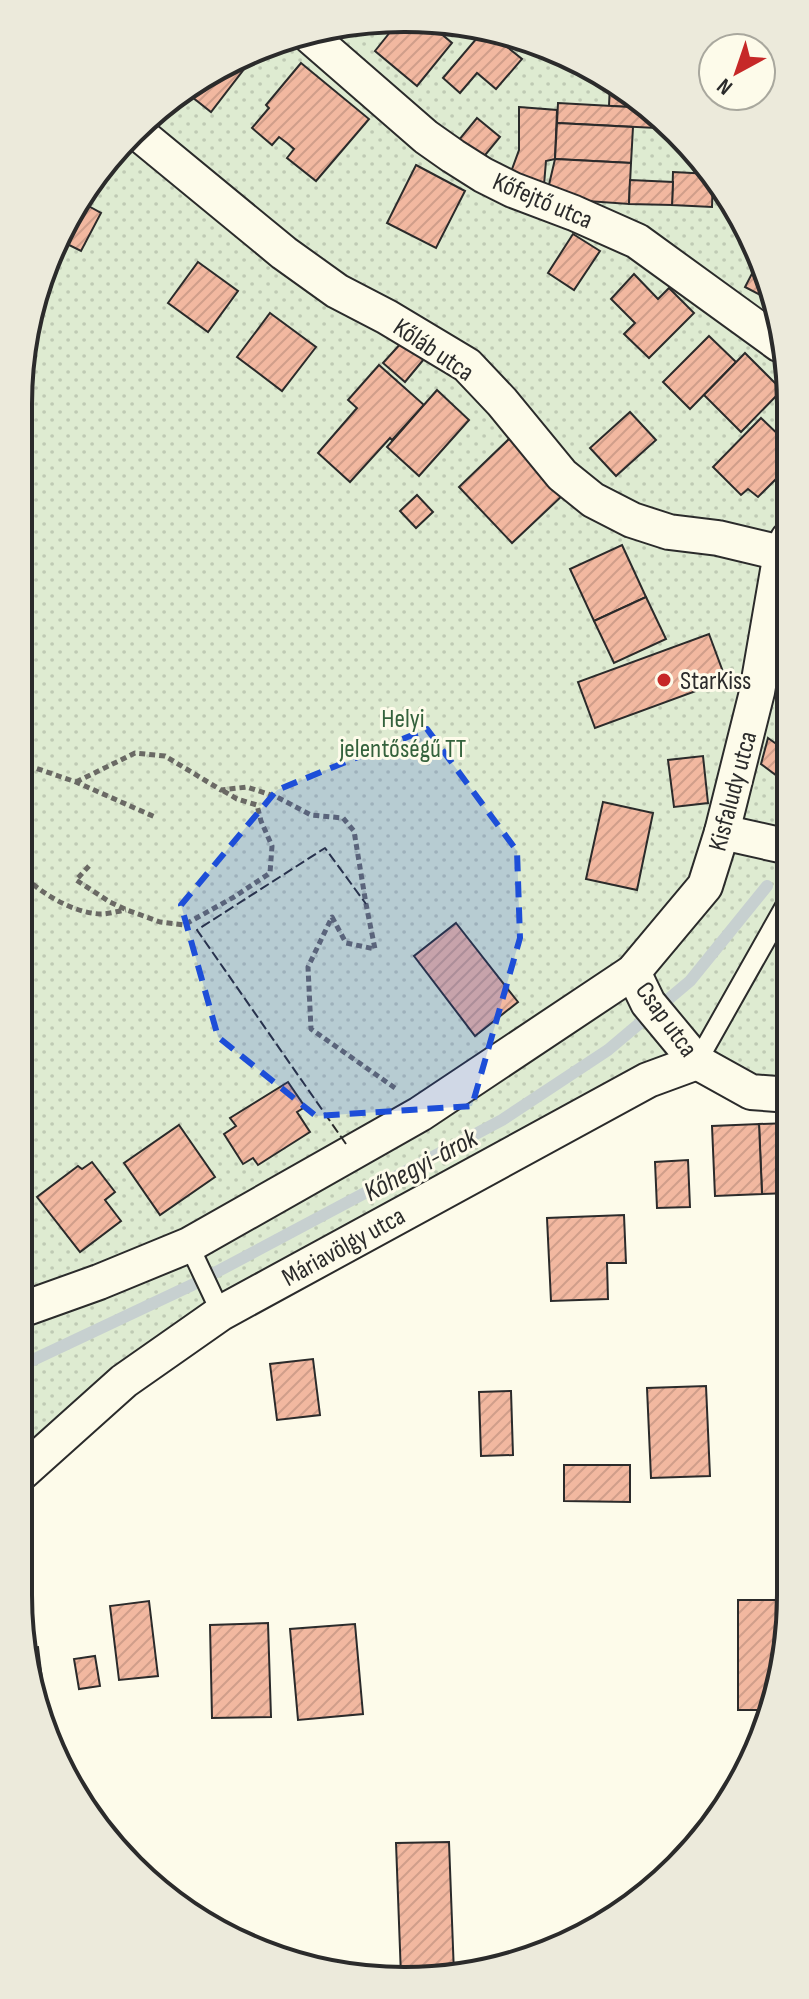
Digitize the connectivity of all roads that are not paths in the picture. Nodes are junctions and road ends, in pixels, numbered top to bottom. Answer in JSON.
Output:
{"nodes":[{"id":1,"x":317,"y":43,"type":"edge"},
{"id":2,"x":144,"y":138,"type":"edge"},
{"id":3,"x":771,"y":338,"type":"edge"},
{"id":4,"x":777,"y":545,"type":"edge"},
{"id":5,"x":777,"y":584,"type":"edge"},
{"id":6,"x":722,"y":832,"type":"junction"},
{"id":7,"x":777,"y":844,"type":"edge"},
{"id":8,"x":777,"y":916,"type":"edge"},
{"id":9,"x":633,"y":972,"type":"junction"},
{"id":10,"x":686,"y":1049,"type":"junction"},
{"id":11,"x":777,"y":1094,"type":"edge"},
{"id":12,"x":194,"y":1258,"type":"junction"},
{"id":13,"x":216,"y":1304,"type":"junction"},
{"id":14,"x":32,"y":1306,"type":"edge"},
{"id":15,"x":32,"y":1463,"type":"edge"}],
"edges":[{"from":1,"to":3,"type":"street","name":"Kőfejtő utca"},
{"from":2,"to":4,"type":"street","name":"Kőláb utca"},
{"from":5,"to":6,"type":"street","name":"Kisfaludy utca"},
{"from":6,"to":7,"type":"street"},
{"from":6,"to":9,"type":"street","name":"Kisfaludy utca"},
{"from":8,"to":10,"type":"lane"},
{"from":9,"to":10,"type":"street","name":"Csap utca"},
{"from":9,"to":12,"type":"street"},
{"from":10,"to":11,"type":"street","name":"Csap utca"},
{"from":10,"to":13,"type":"street","name":"Máriavölgy utca"},
{"from":12,"to":13,"type":"lane"},
{"from":12,"to":14,"type":"street"},
{"from":13,"to":15,"type":"street","name":"Máriavölgy utca"}]}
